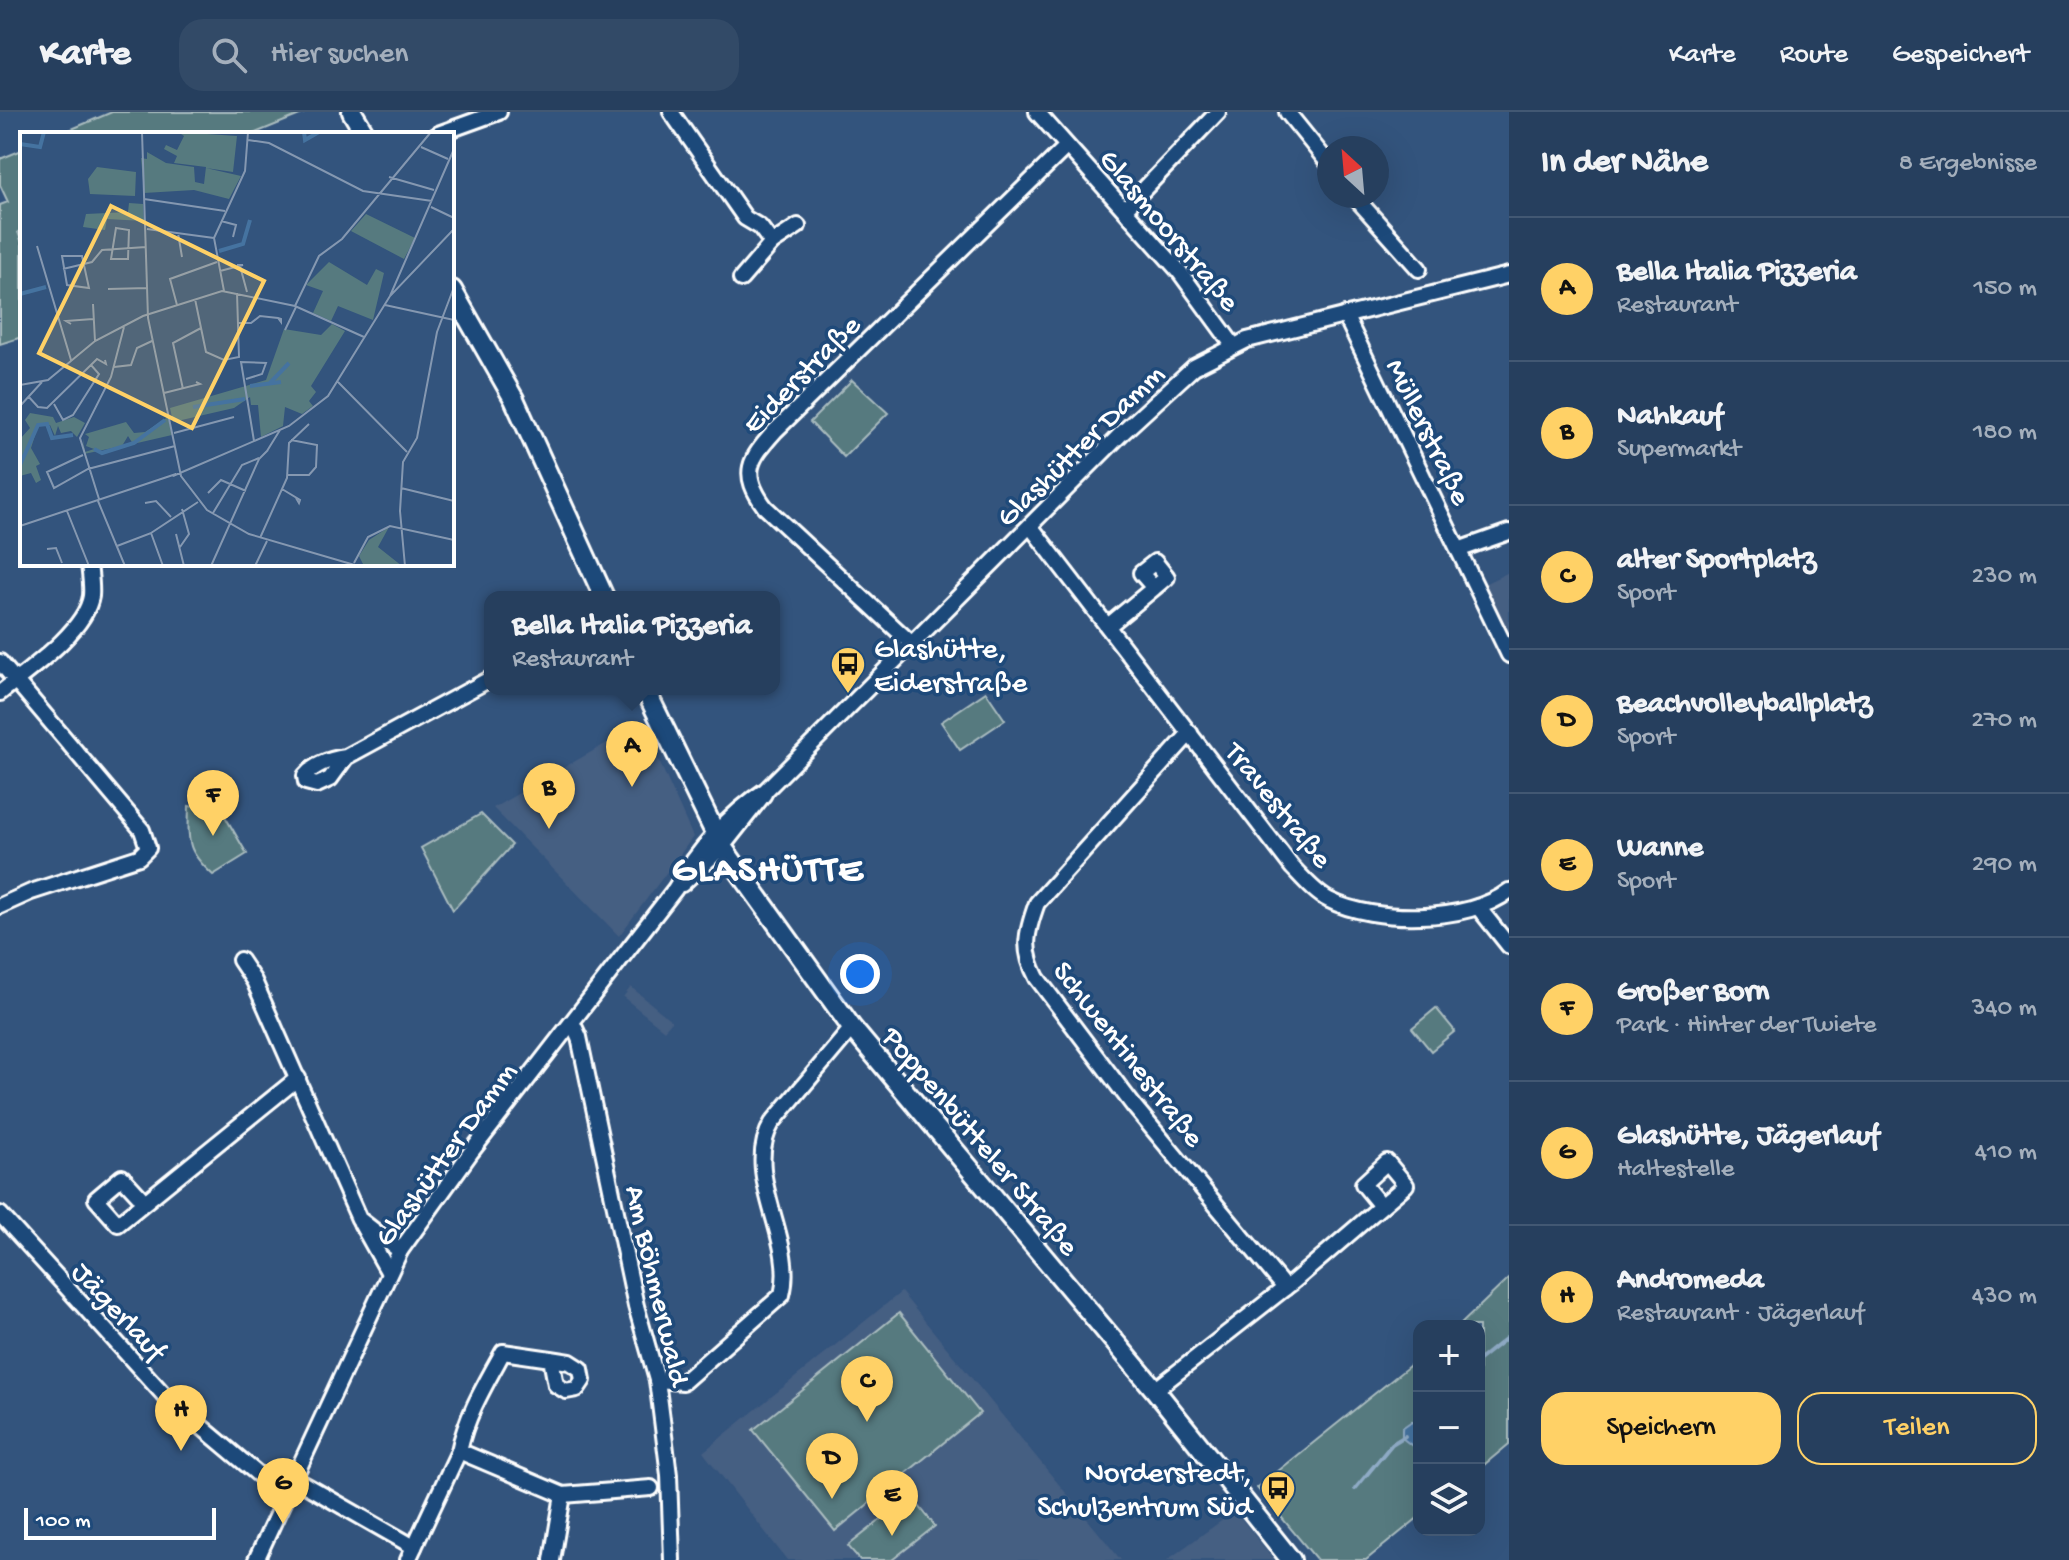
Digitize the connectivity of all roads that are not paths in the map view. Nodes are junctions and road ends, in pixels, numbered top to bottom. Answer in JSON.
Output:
{"nodes":[{"id":1,"x":352,"y":112,"type":"edge"},
{"id":2,"x":499,"y":112,"type":"edge"},
{"id":3,"x":671,"y":112,"type":"edge"},
{"id":4,"x":1037,"y":112,"type":"edge"},
{"id":5,"x":1218,"y":112,"type":"edge"},
{"id":6,"x":1287,"y":112,"type":"edge"},
{"id":7,"x":364,"y":132,"type":"edge"},
{"id":8,"x":444,"y":132,"type":"edge"},
{"id":9,"x":1066,"y":147,"type":"junction"},
{"id":10,"x":1317,"y":149,"type":"edge"},
{"id":11,"x":1365,"y":208,"type":"edge"},
{"id":12,"x":1125,"y":209,"type":"junction"},
{"id":13,"x":798,"y":226,"type":"dead end"},
{"id":14,"x":772,"y":243,"type":"junction"},
{"id":15,"x":1419,"y":269,"type":"dead end"},
{"id":16,"x":1509,"y":275,"type":"edge"},
{"id":17,"x":741,"y":279,"type":"dead end"},
{"id":18,"x":454,"y":294,"type":"edge"},
{"id":19,"x":1345,"y":315,"type":"junction"},
{"id":20,"x":1233,"y":345,"type":"junction"},
{"id":21,"x":1031,"y":527,"type":"junction"},
{"id":22,"x":1509,"y":532,"type":"edge"},
{"id":23,"x":1458,"y":550,"type":"junction"},
{"id":24,"x":89,"y":566,"type":"edge"},
{"id":25,"x":1154,"y":588,"type":"dead end"},
{"id":26,"x":601,"y":591,"type":"edge"},
{"id":27,"x":1108,"y":626,"type":"junction"},
{"id":28,"x":912,"y":644,"type":"junction"},
{"id":29,"x":1509,"y":655,"type":"edge"},
{"id":30,"x":0,"y":662,"type":"edge"},
{"id":31,"x":15,"y":681,"type":"junction"},
{"id":32,"x":484,"y":682,"type":"edge"},
{"id":33,"x":0,"y":693,"type":"edge"},
{"id":34,"x":648,"y":695,"type":"edge"},
{"id":35,"x":1190,"y":733,"type":"junction"},
{"id":36,"x":346,"y":757,"type":"dead end"},
{"id":37,"x":718,"y":841,"type":"junction"},
{"id":38,"x":1509,"y":891,"type":"edge"},
{"id":39,"x":0,"y":906,"type":"edge"},
{"id":40,"x":1478,"y":907,"type":"junction"},
{"id":41,"x":1509,"y":946,"type":"edge"},
{"id":42,"x":240,"y":960,"type":"dead end"},
{"id":43,"x":573,"y":1024,"type":"junction"},
{"id":44,"x":852,"y":1028,"type":"junction"},
{"id":45,"x":298,"y":1078,"type":"junction"},
{"id":46,"x":145,"y":1202,"type":"dead end"},
{"id":47,"x":1381,"y":1206,"type":"dead end"},
{"id":48,"x":0,"y":1214,"type":"edge"},
{"id":49,"x":359,"y":1219,"type":"junction"},
{"id":50,"x":400,"y":1251,"type":"junction"},
{"id":51,"x":389,"y":1273,"type":"junction"},
{"id":52,"x":1285,"y":1288,"type":"junction"},
{"id":53,"x":551,"y":1359,"type":"dead end"},
{"id":54,"x":657,"y":1380,"type":"junction"},
{"id":55,"x":1155,"y":1390,"type":"junction"},
{"id":56,"x":459,"y":1451,"type":"junction"},
{"id":57,"x":293,"y":1478,"type":"junction"},
{"id":58,"x":651,"y":1488,"type":"dead end"},
{"id":59,"x":563,"y":1495,"type":"junction"},
{"id":60,"x":284,"y":1496,"type":"junction"},
{"id":61,"x":411,"y":1553,"type":"edge"},
{"id":62,"x":256,"y":1560,"type":"edge"},
{"id":63,"x":552,"y":1560,"type":"edge"},
{"id":64,"x":672,"y":1560,"type":"edge"},
{"id":65,"x":1291,"y":1560,"type":"edge"}],
"edges":[{"from":1,"to":7,"type":"main road"},
{"from":2,"to":8,"type":"street"},
{"from":3,"to":14,"type":"street"},
{"from":4,"to":9,"type":"street","name":"Glasmoorstraße"},
{"from":5,"to":12,"type":"street"},
{"from":6,"to":10,"type":"street"},
{"from":9,"to":12,"type":"street","name":"Glasmoorstraße"},
{"from":9,"to":28,"type":"street","name":"Eiderstraße"},
{"from":11,"to":15,"type":"street"},
{"from":12,"to":20,"type":"street","name":"Glasmoorstraße"},
{"from":13,"to":14,"type":"street"},
{"from":14,"to":17,"type":"street"},
{"from":16,"to":19,"type":"street","name":"Glashütter Damm"},
{"from":18,"to":26,"type":"main road"},
{"from":19,"to":20,"type":"street","name":"Glashütter Damm"},
{"from":19,"to":23,"type":"street","name":"Müllerstraße"},
{"from":20,"to":21,"type":"street","name":"Glashütter Damm"},
{"from":21,"to":27,"type":"street","name":"Travestraße"},
{"from":21,"to":28,"type":"street","name":"Glashütter Damm"},
{"from":22,"to":23,"type":"street"},
{"from":23,"to":29,"type":"street","name":"Müllerstraße"},
{"from":24,"to":31,"type":"street"},
{"from":25,"to":27,"type":"street"},
{"from":27,"to":35,"type":"street","name":"Travestraße"},
{"from":28,"to":37,"type":"street","name":"Glashütter Damm"},
{"from":30,"to":31,"type":"street"},
{"from":31,"to":33,"type":"street"},
{"from":31,"to":39,"type":"street"},
{"from":32,"to":36,"type":"street"},
{"from":34,"to":37,"type":"main road","name":"Poppenbütteler Straße"},
{"from":35,"to":40,"type":"street","name":"Travestraße"},
{"from":35,"to":52,"type":"street","name":"Schwentinestraße"},
{"from":37,"to":43,"type":"street","name":"Glashütter Damm"},
{"from":37,"to":44,"type":"main road","name":"Poppenbütteler Straße"},
{"from":38,"to":40,"type":"street","name":"Travestraße"},
{"from":40,"to":41,"type":"street"},
{"from":42,"to":45,"type":"street"},
{"from":43,"to":50,"type":"street","name":"Glashütter Damm"},
{"from":43,"to":54,"type":"street","name":"Am Böhmerwald"},
{"from":44,"to":54,"type":"street"},
{"from":44,"to":55,"type":"main road","name":"Poppenbütteler Straße"},
{"from":45,"to":46,"type":"street"},
{"from":45,"to":49,"type":"street"},
{"from":47,"to":52,"type":"street"},
{"from":48,"to":60,"type":"street","name":"Jägerlauf"},
{"from":49,"to":50,"type":"street"},
{"from":49,"to":51,"type":"street"},
{"from":50,"to":51,"type":"street","name":"Glashütter Damm"},
{"from":51,"to":57,"type":"street","name":"Glashütter Damm"},
{"from":52,"to":55,"type":"street"},
{"from":53,"to":56,"type":"street"},
{"from":54,"to":64,"type":"street","name":"Am Böhmerwald"},
{"from":55,"to":65,"type":"main road","name":"Poppenbütteler Straße"},
{"from":56,"to":59,"type":"street"},
{"from":56,"to":61,"type":"street"},
{"from":57,"to":60,"type":"street","name":"Glashütter Damm"},
{"from":57,"to":61,"type":"street"},
{"from":58,"to":59,"type":"street"},
{"from":59,"to":63,"type":"street"},
{"from":60,"to":62,"type":"street","name":"Glashütter Damm"}]}
